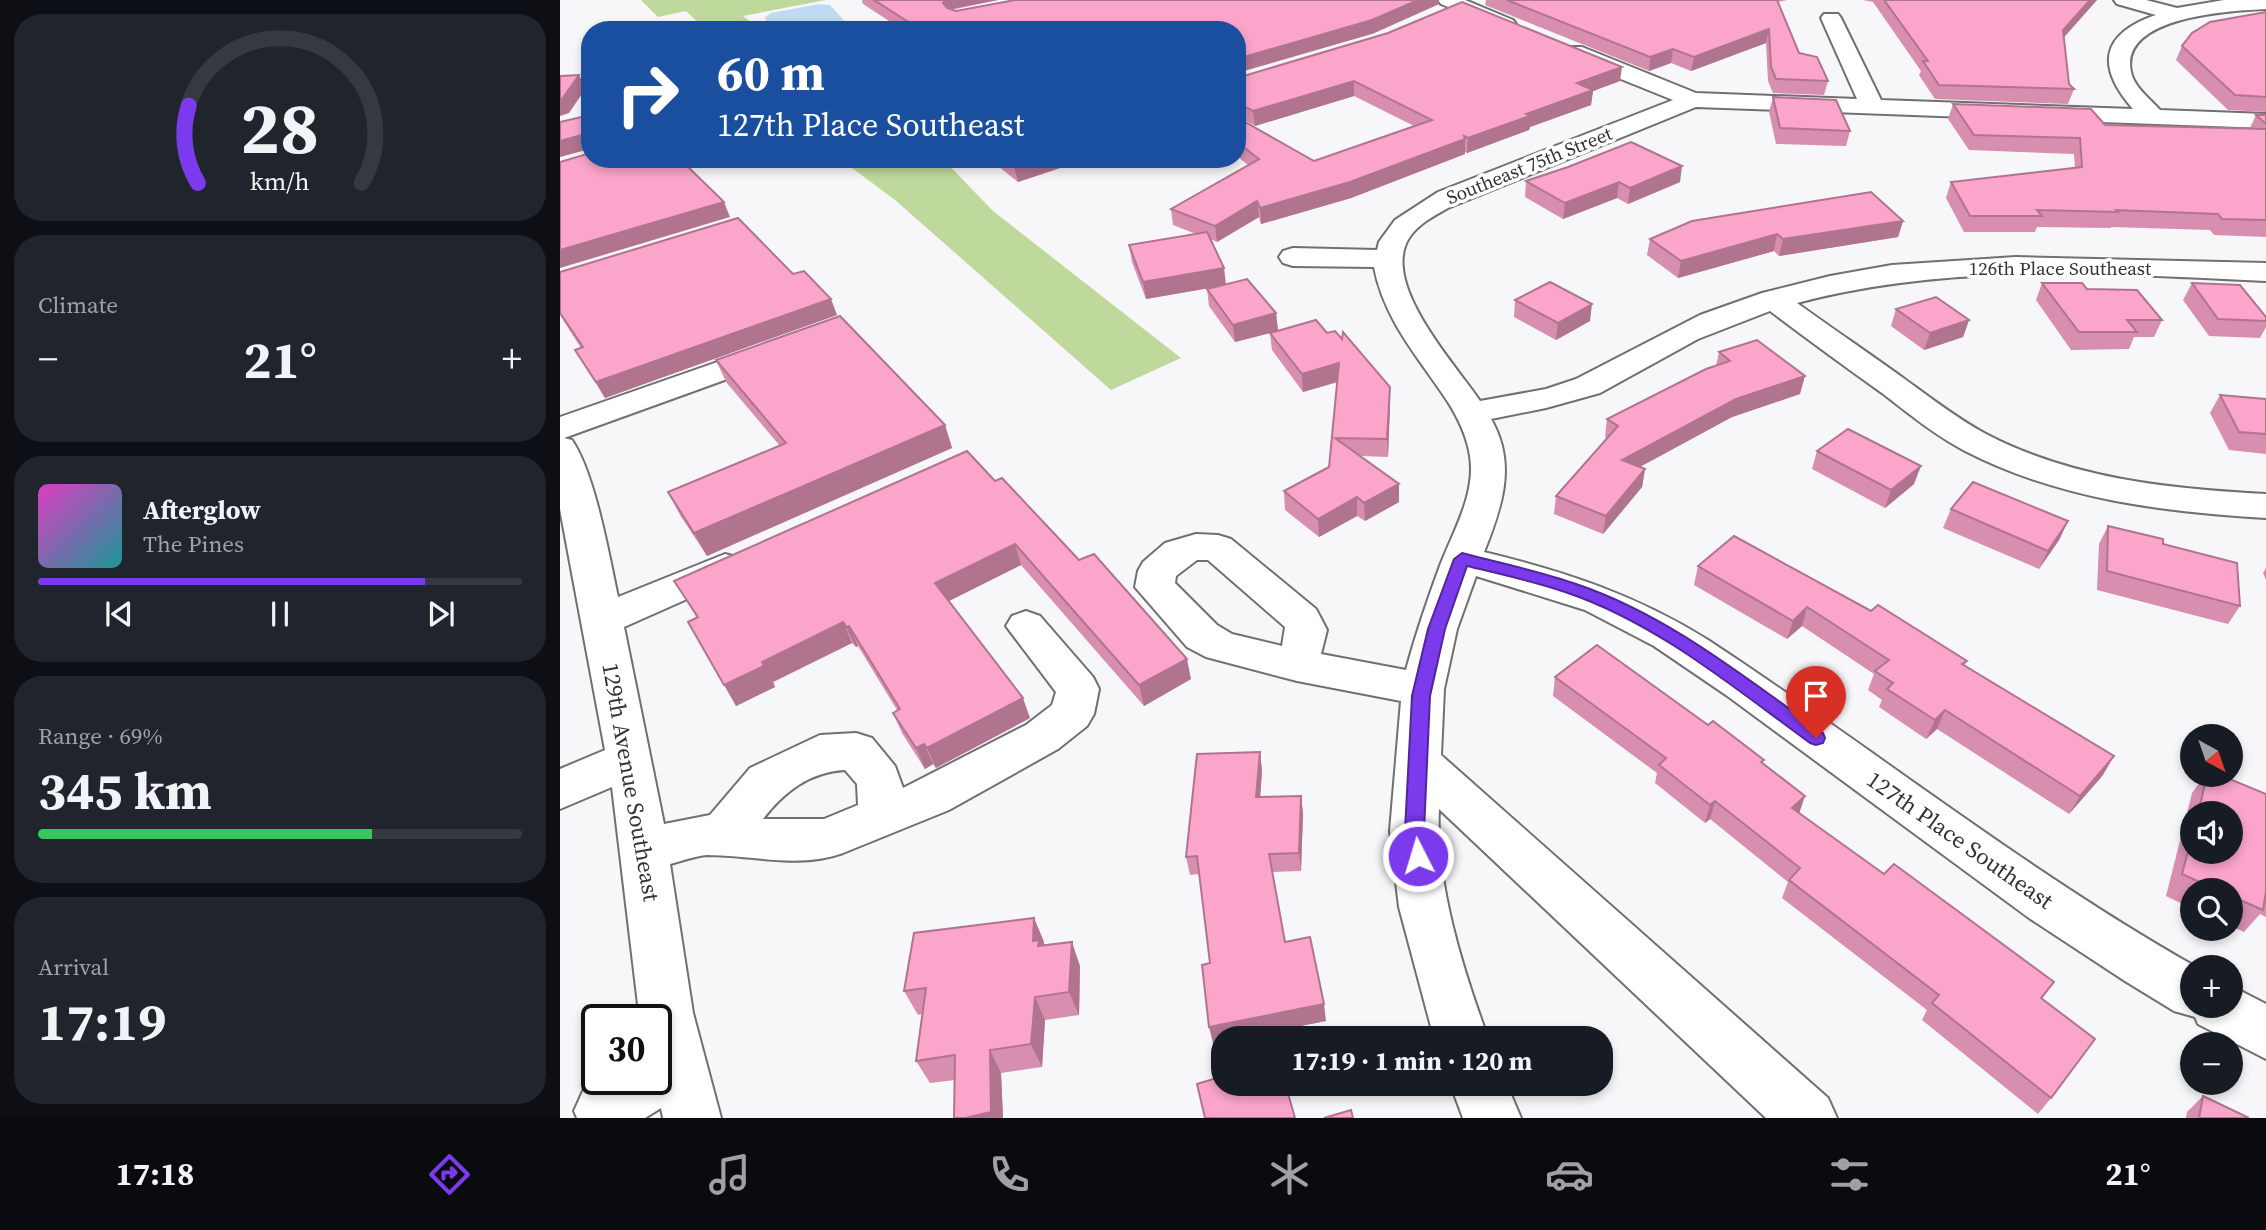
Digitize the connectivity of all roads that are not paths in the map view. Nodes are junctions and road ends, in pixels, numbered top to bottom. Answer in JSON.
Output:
{"nodes":[{"id":1,"x":2124,"y":0,"type":"edge"},
{"id":2,"x":2266,"y":3,"type":"edge"},
{"id":3,"x":1456,"y":5,"type":"edge"},
{"id":4,"x":2175,"y":14,"type":"junction"},
{"id":5,"x":1831,"y":18,"type":"dead end"},
{"id":6,"x":1525,"y":32,"type":"edge"},
{"id":7,"x":1551,"y":42,"type":"edge"},
{"id":8,"x":1693,"y":100,"type":"junction"},
{"id":9,"x":1872,"y":108,"type":"junction"},
{"id":10,"x":2154,"y":118,"type":"junction"},
{"id":11,"x":2266,"y":121,"type":"edge"},
{"id":12,"x":1293,"y":257,"type":"dead end"},
{"id":13,"x":1388,"y":259,"type":"junction"},
{"id":14,"x":2266,"y":272,"type":"edge"},
{"id":15,"x":1773,"y":299,"type":"junction"},
{"id":16,"x":795,"y":344,"type":"edge"},
{"id":17,"x":1474,"y":412,"type":"junction"},
{"id":18,"x":560,"y":429,"type":"edge"},
{"id":19,"x":560,"y":448,"type":"edge"},
{"id":20,"x":2266,"y":506,"type":"edge"},
{"id":21,"x":751,"y":555,"type":"edge"},
{"id":22,"x":1462,"y":559,"type":"junction"},
{"id":23,"x":602,"y":620,"type":"junction"},
{"id":24,"x":1026,"y":626,"type":"dead end"},
{"id":25,"x":1297,"y":665,"type":"dead end"},
{"id":26,"x":1423,"y":689,"type":"junction"},
{"id":27,"x":629,"y":759,"type":"junction"},
{"id":28,"x":1417,"y":761,"type":"junction"},
{"id":29,"x":560,"y":790,"type":"edge"},
{"id":30,"x":883,"y":817,"type":"junction"},
{"id":31,"x":722,"y":837,"type":"junction"},
{"id":32,"x":644,"y":849,"type":"junction"},
{"id":33,"x":2180,"y":986,"type":"edge"},
{"id":34,"x":665,"y":1004,"type":"edge"},
{"id":35,"x":2239,"y":1018,"type":"edge"},
{"id":36,"x":1457,"y":1026,"type":"edge"},
{"id":37,"x":2266,"y":1033,"type":"edge"},
{"id":38,"x":672,"y":1088,"type":"edge"},
{"id":39,"x":630,"y":1095,"type":"edge"},
{"id":40,"x":1483,"y":1096,"type":"edge"},
{"id":41,"x":603,"y":1111,"type":"dead end"},
{"id":42,"x":692,"y":1118,"type":"edge"},
{"id":43,"x":1492,"y":1118,"type":"edge"},
{"id":44,"x":1808,"y":1118,"type":"edge"}],
"edges":[{"from":1,"to":4,"type":"street"},
{"from":2,"to":4,"type":"street"},
{"from":3,"to":6,"type":"street"},
{"from":4,"to":10,"type":"street"},
{"from":5,"to":9,"type":"street"},
{"from":7,"to":8,"type":"street"},
{"from":8,"to":9,"type":"street"},
{"from":8,"to":13,"type":"street","name":"Southeast 75th Street"},
{"from":9,"to":10,"type":"street"},
{"from":10,"to":11,"type":"street"},
{"from":12,"to":13,"type":"street"},
{"from":13,"to":17,"type":"street"},
{"from":14,"to":15,"type":"street","name":"126th Place Southeast"},
{"from":15,"to":17,"type":"street","name":"126th Place Southeast"},
{"from":15,"to":20,"type":"street"},
{"from":16,"to":18,"type":"street"},
{"from":17,"to":22,"type":"street"},
{"from":19,"to":23,"type":"street","name":"129th Avenue Southeast"},
{"from":21,"to":23,"type":"street"},
{"from":22,"to":26,"type":"street"},
{"from":22,"to":33,"type":"street","name":"127th Place Southeast"},
{"from":23,"to":27,"type":"street","name":"129th Avenue Southeast"},
{"from":24,"to":30,"type":"street"},
{"from":25,"to":26,"type":"street"},
{"from":26,"to":28,"type":"street"},
{"from":27,"to":29,"type":"street"},
{"from":27,"to":32,"type":"street","name":"129th Avenue Southeast"},
{"from":28,"to":36,"type":"street"},
{"from":28,"to":44,"type":"street"},
{"from":30,"to":31,"type":"street"},
{"from":30,"to":31,"type":"street"},
{"from":31,"to":32,"type":"street"},
{"from":32,"to":34,"type":"street","name":"129th Avenue Southeast"},
{"from":35,"to":37,"type":"street"},
{"from":38,"to":42,"type":"street","name":"129th Avenue Southeast"},
{"from":39,"to":41,"type":"street"},
{"from":40,"to":43,"type":"street"}]}
